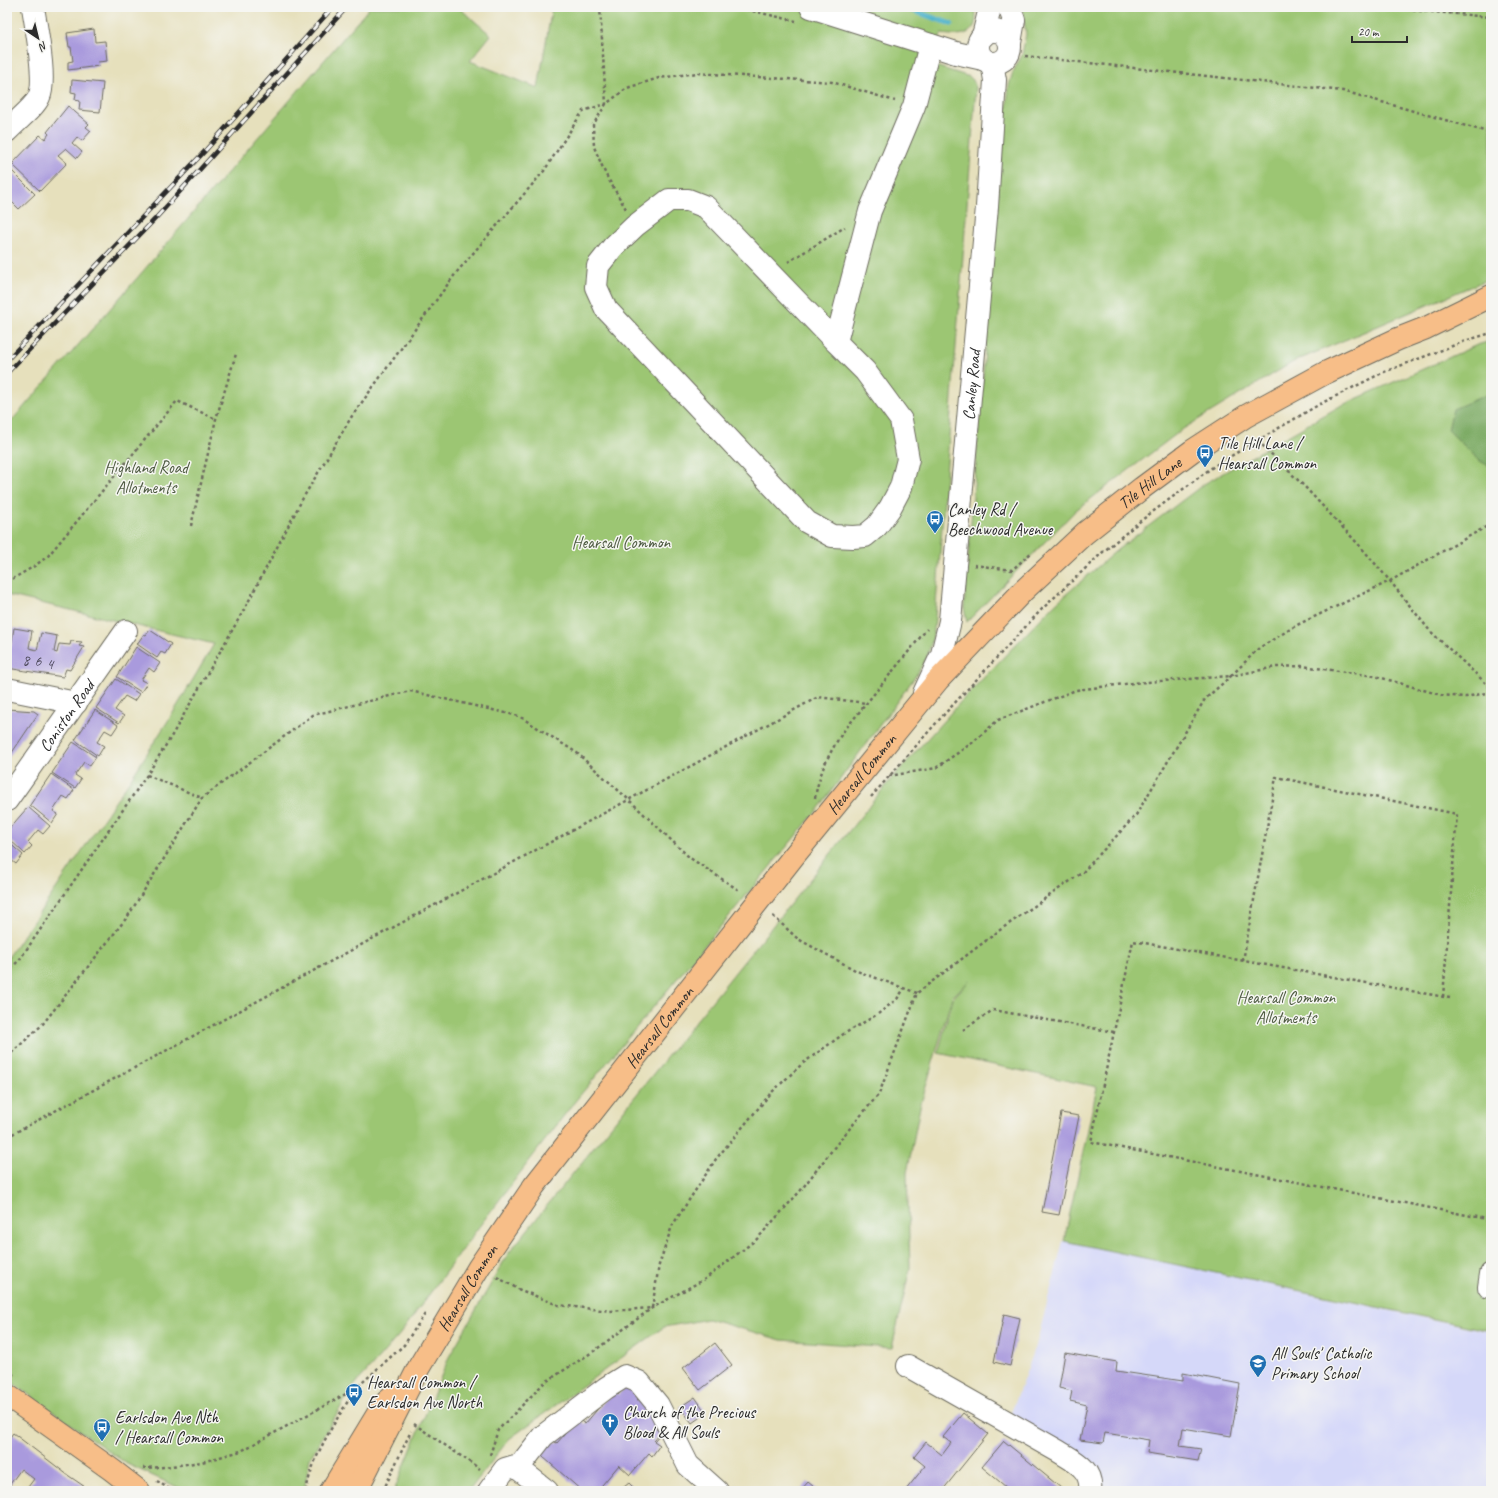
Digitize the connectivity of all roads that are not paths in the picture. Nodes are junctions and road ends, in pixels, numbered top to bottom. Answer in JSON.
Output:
{"nodes":[{"id":1,"x":33,"y":7,"type":"edge"},
{"id":2,"x":811,"y":7,"type":"edge"},
{"id":3,"x":989,"y":7,"type":"edge"},
{"id":4,"x":1009,"y":7,"type":"edge"},
{"id":5,"x":930,"y":45,"type":"junction"},
{"id":6,"x":993,"y":49,"type":"junction"},
{"id":7,"x":7,"y":131,"type":"edge"},
{"id":8,"x":1491,"y":296,"type":"edge"},
{"id":9,"x":1491,"y":312,"type":"edge"},
{"id":10,"x":1426,"y":328,"type":"junction"},
{"id":11,"x":836,"y":342,"type":"junction"},
{"id":12,"x":126,"y":631,"type":"dead end"},
{"id":13,"x":7,"y":689,"type":"edge"},
{"id":14,"x":920,"y":701,"type":"junction"},
{"id":15,"x":76,"y":703,"type":"junction"},
{"id":16,"x":7,"y":800,"type":"edge"},
{"id":17,"x":908,"y":1366,"type":"dead end"},
{"id":18,"x":419,"y":1367,"type":"junction"},
{"id":19,"x":7,"y":1395,"type":"edge"},
{"id":20,"x":402,"y":1399,"type":"junction"},
{"id":21,"x":516,"y":1467,"type":"junction"},
{"id":22,"x":493,"y":1486,"type":"edge"},
{"id":23,"x":139,"y":1491,"type":"edge"},
{"id":24,"x":331,"y":1491,"type":"edge"},
{"id":25,"x":356,"y":1491,"type":"edge"},
{"id":26,"x":373,"y":1491,"type":"edge"},
{"id":27,"x":546,"y":1491,"type":"edge"},
{"id":28,"x":717,"y":1491,"type":"edge"},
{"id":29,"x":1090,"y":1491,"type":"edge"}],
"edges":[{"from":1,"to":7,"type":"street"},
{"from":2,"to":5,"type":"street"},
{"from":3,"to":6,"type":"street","name":"Canley Road"},
{"from":4,"to":6,"type":"street","name":"Canley Road"},
{"from":5,"to":6,"type":"street"},
{"from":5,"to":11,"type":"street"},
{"from":6,"to":14,"type":"street","name":"Canley Road"},
{"from":8,"to":10,"type":"main road","name":"Tile Hill Lane"},
{"from":9,"to":10,"type":"main road","name":"Tile Hill Lane"},
{"from":10,"to":14,"type":"main road","name":"Tile Hill Lane"},
{"from":11,"to":11,"type":"street"},
{"from":12,"to":15,"type":"street","name":"Coniston Road"},
{"from":13,"to":15,"type":"street"},
{"from":14,"to":18,"type":"main road","name":"Hearsall Common"},
{"from":15,"to":16,"type":"street","name":"Coniston Road"},
{"from":17,"to":29,"type":"street"},
{"from":18,"to":20,"type":"main road","name":"Hearsall Common"},
{"from":18,"to":24,"type":"main road","name":"Hearsall Common"},
{"from":19,"to":23,"type":"main road"},
{"from":20,"to":25,"type":"main road","name":"Hearsall Common"},
{"from":20,"to":26,"type":"main road"},
{"from":21,"to":22,"type":"street"},
{"from":21,"to":27,"type":"street"},
{"from":21,"to":28,"type":"street"}]}
